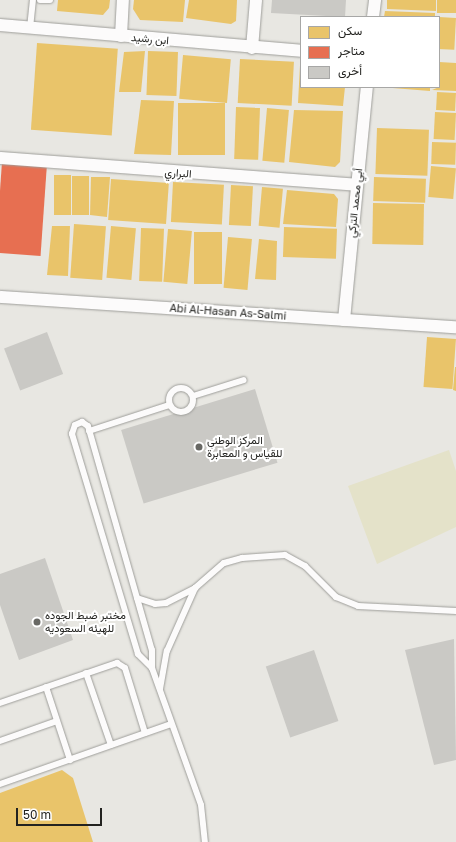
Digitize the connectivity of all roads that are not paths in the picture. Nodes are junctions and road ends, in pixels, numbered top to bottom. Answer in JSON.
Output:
{"nodes":[{"id":1,"x":32,"y":0,"type":"edge"},
{"id":2,"x":40,"y":0,"type":"edge"},
{"id":3,"x":50,"y":0,"type":"edge"},
{"id":4,"x":123,"y":0,"type":"edge"},
{"id":5,"x":256,"y":0,"type":"edge"},
{"id":6,"x":375,"y":0,"type":"edge"},
{"id":7,"x":374,"y":16,"type":"edge"},
{"id":8,"x":0,"y":25,"type":"edge"},
{"id":9,"x":30,"y":28,"type":"junction"},
{"id":10,"x":121,"y":36,"type":"junction"},
{"id":11,"x":252,"y":48,"type":"junction"},
{"id":12,"x":300,"y":51,"type":"edge"},
{"id":13,"x":367,"y":88,"type":"edge"},
{"id":14,"x":0,"y":158,"type":"edge"},
{"id":15,"x":357,"y":185,"type":"junction"},
{"id":16,"x":0,"y":298,"type":"edge"},
{"id":17,"x":344,"y":320,"type":"junction"},
{"id":18,"x":456,"y":327,"type":"edge"},
{"id":19,"x":244,"y":380,"type":"dead end"},
{"id":20,"x":193,"y":396,"type":"junction"},
{"id":21,"x":169,"y":405,"type":"junction"},
{"id":22,"x":89,"y":430,"type":"junction"},
{"id":23,"x":195,"y":588,"type":"junction"},
{"id":24,"x":138,"y":598,"type":"junction"},
{"id":25,"x":456,"y":611,"type":"edge"},
{"id":26,"x":152,"y":668,"type":"junction"},
{"id":27,"x":86,"y":673,"type":"junction"},
{"id":28,"x":46,"y":687,"type":"junction"},
{"id":29,"x":159,"y":690,"type":"junction"},
{"id":30,"x":0,"y":703,"type":"edge"},
{"id":31,"x":57,"y":721,"type":"junction"},
{"id":32,"x":171,"y":724,"type":"junction"},
{"id":33,"x":145,"y":733,"type":"junction"},
{"id":34,"x":0,"y":741,"type":"edge"},
{"id":35,"x":111,"y":745,"type":"junction"},
{"id":36,"x":70,"y":760,"type":"junction"},
{"id":37,"x":0,"y":784,"type":"edge"},
{"id":38,"x":205,"y":842,"type":"edge"}],
"edges":[{"from":1,"to":9,"type":"lane"},
{"from":2,"to":3,"type":"lane"},
{"from":4,"to":10,"type":"street"},
{"from":5,"to":11,"type":"street"},
{"from":6,"to":7,"type":"street"},
{"from":8,"to":9,"type":"street","name":"ابن رشيد"},
{"from":9,"to":10,"type":"street","name":"ابن رشيد"},
{"from":10,"to":11,"type":"street","name":"ابن رشيد"},
{"from":11,"to":12,"type":"street","name":"ابن رشيد"},
{"from":13,"to":15,"type":"street","name":"أبي محمد التركي"},
{"from":14,"to":15,"type":"street","name":"البراري"},
{"from":15,"to":17,"type":"street","name":"أبي محمد التركي"},
{"from":16,"to":17,"type":"street","name":"Abi Al-Hasan As-Salmi"},
{"from":17,"to":18,"type":"street","name":"Abi Al-Hasan As-Salmi"},
{"from":19,"to":20,"type":"lane"},
{"from":20,"to":21,"type":"lane"},
{"from":20,"to":21,"type":"lane"},
{"from":21,"to":22,"type":"lane"},
{"from":22,"to":24,"type":"lane"},
{"from":22,"to":26,"type":"lane"},
{"from":23,"to":24,"type":"lane"},
{"from":23,"to":25,"type":"lane"},
{"from":23,"to":29,"type":"lane"},
{"from":24,"to":26,"type":"lane"},
{"from":26,"to":29,"type":"lane"},
{"from":27,"to":28,"type":"lane"},
{"from":27,"to":33,"type":"lane"},
{"from":27,"to":35,"type":"lane"},
{"from":28,"to":30,"type":"lane"},
{"from":28,"to":31,"type":"lane"},
{"from":29,"to":32,"type":"lane"},
{"from":31,"to":34,"type":"lane"},
{"from":31,"to":36,"type":"lane"},
{"from":32,"to":33,"type":"lane"},
{"from":32,"to":38,"type":"lane"},
{"from":33,"to":35,"type":"lane"},
{"from":35,"to":36,"type":"lane"},
{"from":36,"to":37,"type":"lane"}]}
